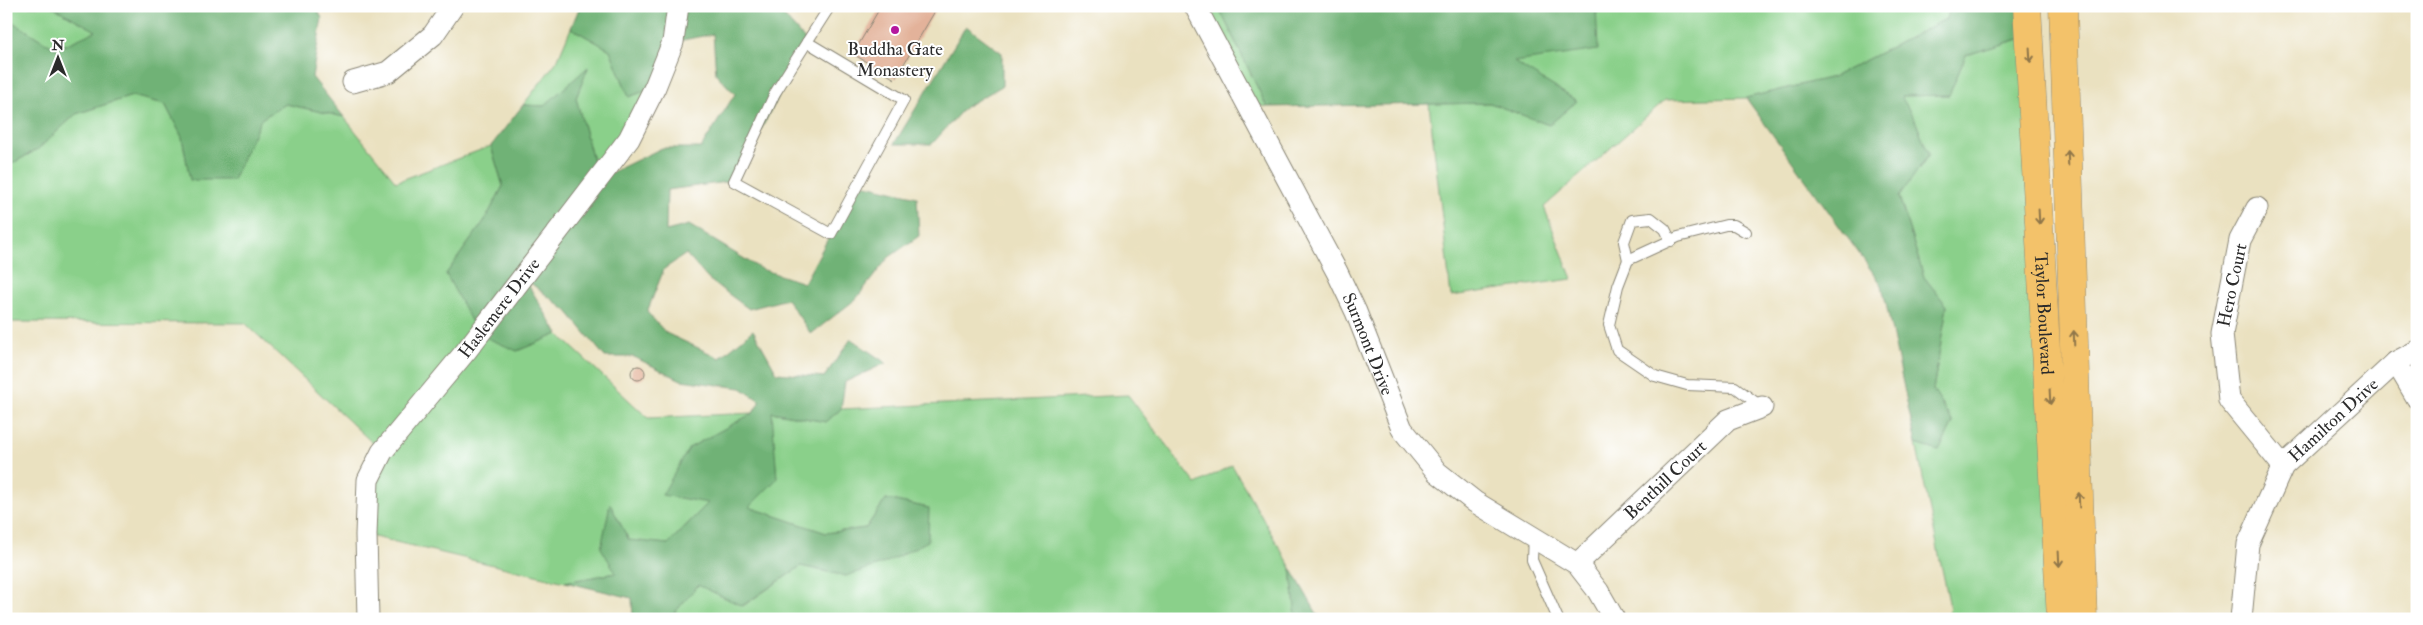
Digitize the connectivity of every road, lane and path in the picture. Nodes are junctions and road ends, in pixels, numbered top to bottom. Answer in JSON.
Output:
{"nodes":[{"id":1,"x":453,"y":6,"type":"edge"},
{"id":2,"x":678,"y":6,"type":"edge"},
{"id":3,"x":830,"y":6,"type":"edge"},
{"id":4,"x":1195,"y":6,"type":"edge"},
{"id":5,"x":2027,"y":6,"type":"edge"},
{"id":6,"x":2064,"y":6,"type":"edge"},
{"id":7,"x":807,"y":42,"type":"junction"},
{"id":8,"x":353,"y":82,"type":"dead end"},
{"id":9,"x":2257,"y":208,"type":"dead end"},
{"id":10,"x":1746,"y":232,"type":"dead end"},
{"id":11,"x":1671,"y":241,"type":"junction"},
{"id":12,"x":1628,"y":260,"type":"junction"},
{"id":13,"x":2417,"y":352,"type":"edge"},
{"id":14,"x":2396,"y":362,"type":"junction"},
{"id":15,"x":2417,"y":398,"type":"edge"},
{"id":16,"x":1762,"y":407,"type":"joint"},
{"id":17,"x":2283,"y":466,"type":"junction"},
{"id":18,"x":1533,"y":537,"type":"junction"},
{"id":19,"x":1577,"y":564,"type":"junction"},
{"id":20,"x":368,"y":619,"type":"edge"},
{"id":21,"x":1558,"y":619,"type":"edge"},
{"id":22,"x":1614,"y":619,"type":"edge"},
{"id":23,"x":2061,"y":619,"type":"edge"},
{"id":24,"x":2083,"y":619,"type":"edge"},
{"id":25,"x":2241,"y":619,"type":"edge"}],
"edges":[{"from":1,"to":8,"type":"street"},
{"from":2,"to":20,"type":"street","name":"Haslemere Drive"},
{"from":3,"to":7,"type":"lane"},
{"from":4,"to":18,"type":"street","name":"Surmont Drive"},
{"from":5,"to":23,"type":"main road","name":"Taylor Boulevard","one_way":true},
{"from":24,"to":6,"type":"main road","name":"Taylor Boulevard","one_way":true},
{"from":7,"to":7,"type":"lane"},
{"from":9,"to":17,"type":"street","name":"Hero Court"},
{"from":10,"to":11,"type":"lane"},
{"from":11,"to":12,"type":"lane"},
{"from":11,"to":12,"type":"lane"},
{"from":12,"to":16,"type":"lane"},
{"from":13,"to":14,"type":"street","name":"Hamilton Drive"},
{"from":14,"to":15,"type":"street"},
{"from":14,"to":17,"type":"street","name":"Hamilton Drive"},
{"from":16,"to":19,"type":"street","name":"Benthill Court"},
{"from":17,"to":25,"type":"street","name":"Hamilton Drive"},
{"from":18,"to":19,"type":"street","name":"Surmont Drive"},
{"from":18,"to":21,"type":"lane"},
{"from":19,"to":22,"type":"street","name":"Surmont Drive"}]}
